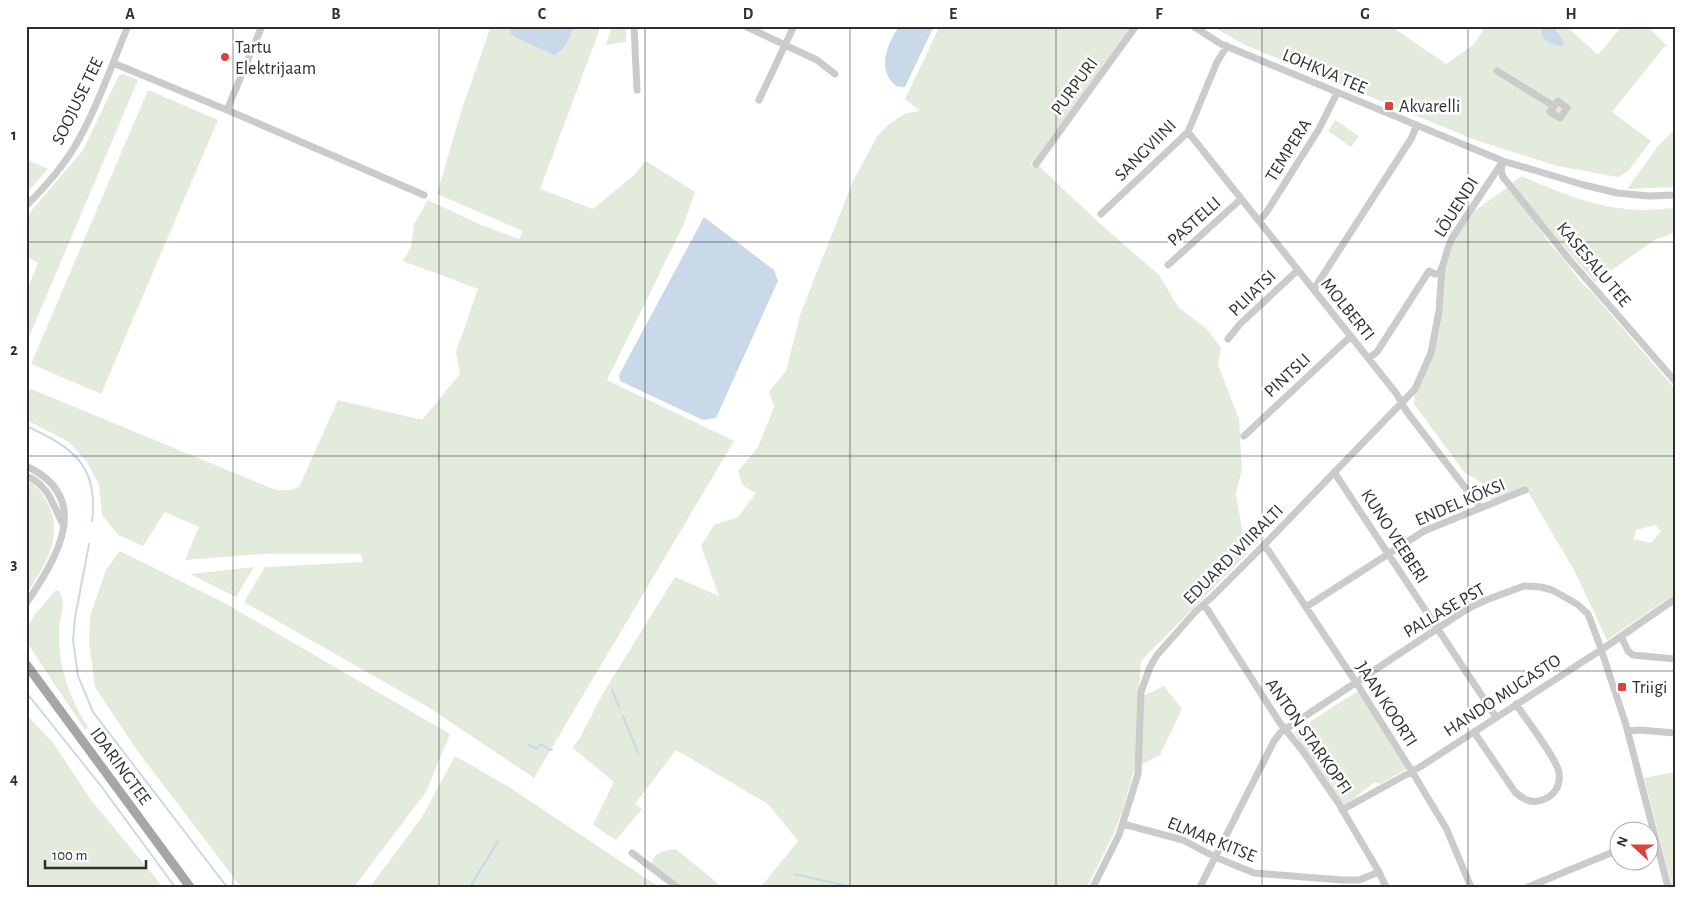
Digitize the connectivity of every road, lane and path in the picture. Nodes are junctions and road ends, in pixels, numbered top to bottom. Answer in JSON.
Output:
{"nodes":[{"id":1,"x":128,"y":26,"type":"edge"},
{"id":2,"x":262,"y":26,"type":"edge"},
{"id":3,"x":634,"y":26,"type":"edge"},
{"id":4,"x":745,"y":26,"type":"edge"},
{"id":5,"x":794,"y":26,"type":"edge"},
{"id":6,"x":1136,"y":26,"type":"edge"},
{"id":7,"x":1193,"y":26,"type":"edge"},
{"id":8,"x":786,"y":45,"type":"junction"},
{"id":9,"x":1227,"y":46,"type":"junction"},
{"id":10,"x":113,"y":63,"type":"junction"},
{"id":11,"x":1498,"y":71,"type":"dead end"},
{"id":12,"x":835,"y":74,"type":"dead end"},
{"id":13,"x":637,"y":90,"type":"dead end"},
{"id":14,"x":1337,"y":93,"type":"junction"},
{"id":15,"x":759,"y":100,"type":"dead end"},
{"id":16,"x":1554,"y":106,"type":"dead end"},
{"id":17,"x":227,"y":110,"type":"junction"},
{"id":18,"x":1417,"y":125,"type":"junction"},
{"id":19,"x":1188,"y":132,"type":"junction"},
{"id":20,"x":1503,"y":161,"type":"junction"},
{"id":21,"x":1036,"y":164,"type":"dead end"},
{"id":22,"x":424,"y":194,"type":"dead end"},
{"id":23,"x":1675,"y":195,"type":"edge"},
{"id":24,"x":1241,"y":199,"type":"junction"},
{"id":25,"x":26,"y":206,"type":"edge"},
{"id":26,"x":1101,"y":214,"type":"dead end"},
{"id":27,"x":1259,"y":221,"type":"junction"},
{"id":28,"x":1168,"y":265,"type":"dead end"},
{"id":29,"x":1442,"y":268,"type":"junction"},
{"id":30,"x":1298,"y":270,"type":"junction"},
{"id":31,"x":1314,"y":289,"type":"junction"},
{"id":32,"x":1351,"y":336,"type":"junction"},
{"id":33,"x":1228,"y":339,"type":"dead end"},
{"id":34,"x":1369,"y":358,"type":"junction"},
{"id":35,"x":1675,"y":382,"type":"edge"},
{"id":36,"x":1402,"y":403,"type":"junction"},
{"id":37,"x":1244,"y":436,"type":"dead end"},
{"id":38,"x":26,"y":466,"type":"edge"},
{"id":39,"x":1334,"y":472,"type":"junction"},
{"id":40,"x":26,"y":476,"type":"edge"},
{"id":41,"x":1525,"y":490,"type":"dead end"},
{"id":42,"x":1480,"y":508,"type":"junction"},
{"id":43,"x":65,"y":527,"type":"junction"},
{"id":44,"x":1263,"y":546,"type":"junction"},
{"id":45,"x":1389,"y":554,"type":"junction"},
{"id":46,"x":1675,"y":599,"type":"edge"},
{"id":47,"x":26,"y":604,"type":"edge"},
{"id":48,"x":1203,"y":605,"type":"junction"},
{"id":49,"x":1306,"y":607,"type":"junction"},
{"id":50,"x":1438,"y":629,"type":"junction"},
{"id":51,"x":1621,"y":636,"type":"junction"},
{"id":52,"x":1601,"y":650,"type":"junction"},
{"id":53,"x":1675,"y":659,"type":"edge"},
{"id":54,"x":26,"y":664,"type":"edge"},
{"id":55,"x":1356,"y":682,"type":"junction"},
{"id":56,"x":1516,"y":704,"type":"junction"},
{"id":57,"x":1496,"y":717,"type":"junction"},
{"id":58,"x":1285,"y":728,"type":"junction"},
{"id":59,"x":1474,"y":732,"type":"junction"},
{"id":60,"x":1628,"y":732,"type":"junction"},
{"id":61,"x":1675,"y":733,"type":"edge"},
{"id":62,"x":1412,"y":770,"type":"junction"},
{"id":63,"x":1342,"y":810,"type":"junction"},
{"id":64,"x":1648,"y":820,"type":"edge"},
{"id":65,"x":1123,"y":824,"type":"junction"},
{"id":66,"x":632,"y":853,"type":"dead end"},
{"id":67,"x":1608,"y":854,"type":"edge"},
{"id":68,"x":1658,"y":855,"type":"edge"},
{"id":69,"x":1215,"y":857,"type":"junction"},
{"id":70,"x":1379,"y":872,"type":"junction"},
{"id":71,"x":190,"y":887,"type":"edge"},
{"id":72,"x":677,"y":887,"type":"edge"},
{"id":73,"x":1092,"y":887,"type":"edge"},
{"id":74,"x":1200,"y":887,"type":"edge"},
{"id":75,"x":1386,"y":887,"type":"edge"},
{"id":76,"x":1471,"y":887,"type":"edge"},
{"id":77,"x":1528,"y":887,"type":"edge"},
{"id":78,"x":1668,"y":887,"type":"edge"}],
"edges":[{"from":1,"to":10,"type":"street","name":"SOOJUSE TEE"},
{"from":2,"to":17,"type":"street"},
{"from":3,"to":13,"type":"street"},
{"from":4,"to":8,"type":"street"},
{"from":5,"to":8,"type":"street"},
{"from":6,"to":21,"type":"street","name":"PURPURI"},
{"from":7,"to":9,"type":"street","name":"LOHKVA TEE"},
{"from":8,"to":12,"type":"street"},
{"from":8,"to":15,"type":"street"},
{"from":9,"to":14,"type":"street","name":"LOHKVA TEE"},
{"from":9,"to":19,"type":"street","name":"SANGVIINI"},
{"from":10,"to":17,"type":"street"},
{"from":10,"to":25,"type":"street","name":"SOOJUSE TEE"},
{"from":11,"to":16,"type":"street"},
{"from":14,"to":18,"type":"street","name":"LOHKVA TEE"},
{"from":14,"to":27,"type":"street","name":"TEMPERA"},
{"from":17,"to":22,"type":"street"},
{"from":18,"to":20,"type":"street","name":"LOHKVA TEE"},
{"from":18,"to":31,"type":"street"},
{"from":19,"to":24,"type":"street","name":"MOLBERTI"},
{"from":19,"to":26,"type":"street","name":"SANGVIINI"},
{"from":20,"to":23,"type":"street","name":"LOHKVA TEE"},
{"from":20,"to":29,"type":"street","name":"LÕUENDI"},
{"from":20,"to":35,"type":"street","name":"KASESALU TEE"},
{"from":24,"to":27,"type":"street","name":"MOLBERTI"},
{"from":24,"to":28,"type":"street","name":"PASTELLI"},
{"from":27,"to":30,"type":"street","name":"MOLBERTI"},
{"from":29,"to":34,"type":"street"},
{"from":29,"to":36,"type":"street","name":"EDUARD WIIRALTI"},
{"from":30,"to":31,"type":"street","name":"MOLBERTI"},
{"from":30,"to":33,"type":"street","name":"PLIIATSI"},
{"from":31,"to":32,"type":"street","name":"MOLBERTI"},
{"from":32,"to":34,"type":"street","name":"MOLBERTI"},
{"from":32,"to":37,"type":"street","name":"PINTSLI"},
{"from":34,"to":36,"type":"street","name":"MOLBERTI"},
{"from":36,"to":39,"type":"street","name":"EDUARD WIIRALTI"},
{"from":36,"to":42,"type":"street","name":"MOLBERTI"},
{"from":38,"to":43,"type":"street"},
{"from":39,"to":44,"type":"street","name":"EDUARD WIIRALTI"},
{"from":39,"to":45,"type":"street","name":"KUNO VEEBERI"},
{"from":40,"to":43,"type":"street"},
{"from":41,"to":42,"type":"street","name":"ENDEL KÕKSI"},
{"from":42,"to":45,"type":"street","name":"ENDEL KÕKSI"},
{"from":43,"to":47,"type":"street"},
{"from":44,"to":48,"type":"street","name":"EDUARD WIIRALTI"},
{"from":44,"to":49,"type":"street","name":"JAAN KOORTI"},
{"from":45,"to":49,"type":"street","name":"ENDEL KÕKSI"},
{"from":45,"to":50,"type":"street","name":"KUNO VEEBERI"},
{"from":46,"to":51,"type":"street","name":"HANDO MUGASTO"},
{"from":48,"to":58,"type":"street","name":"ANTON STARKOPFI"},
{"from":48,"to":65,"type":"street","name":"EDUARD WIIRALTI"},
{"from":49,"to":55,"type":"street","name":"JAAN KOORTI"},
{"from":50,"to":52,"type":"street","name":"PALLASE PST"},
{"from":50,"to":55,"type":"street","name":"PALLASE PST"},
{"from":50,"to":57,"type":"street","name":"KUNO VEEBERI"},
{"from":51,"to":52,"type":"street","name":"HANDO MUGASTO"},
{"from":51,"to":53,"type":"street"},
{"from":52,"to":56,"type":"street","name":"HANDO MUGASTO"},
{"from":52,"to":60,"type":"street","name":"PALLASE PST"},
{"from":54,"to":71,"type":"main road","name":"IDARINGTEE"},
{"from":55,"to":58,"type":"street","name":"PALLASE PST"},
{"from":55,"to":62,"type":"street","name":"JAAN KOORTI"},
{"from":56,"to":57,"type":"street","name":"HANDO MUGASTO"},
{"from":56,"to":59,"type":"street"},
{"from":57,"to":59,"type":"street","name":"HANDO MUGASTO"},
{"from":58,"to":63,"type":"street","name":"ANTON STARKOPFI"},
{"from":58,"to":69,"type":"street","name":"PALLASE PST"},
{"from":59,"to":62,"type":"street","name":"HANDO MUGASTO"},
{"from":60,"to":61,"type":"street"},
{"from":60,"to":64,"type":"street","name":"PALLASE PST"},
{"from":62,"to":63,"type":"street","name":"HANDO MUGASTO"},
{"from":62,"to":76,"type":"street","name":"JAAN KOORTI"},
{"from":63,"to":70,"type":"street","name":"ANTON STARKOPFI"},
{"from":65,"to":69,"type":"street","name":"ELMAR KITSE"},
{"from":65,"to":73,"type":"street","name":"EDUARD WIIRALTI"},
{"from":66,"to":72,"type":"street"},
{"from":67,"to":77,"type":"street"},
{"from":68,"to":78,"type":"street","name":"PALLASE PST"},
{"from":69,"to":70,"type":"street","name":"ELMAR KITSE"},
{"from":69,"to":74,"type":"street","name":"PALLASE PST"},
{"from":70,"to":75,"type":"street","name":"ANTON STARKOPFI"}]}
